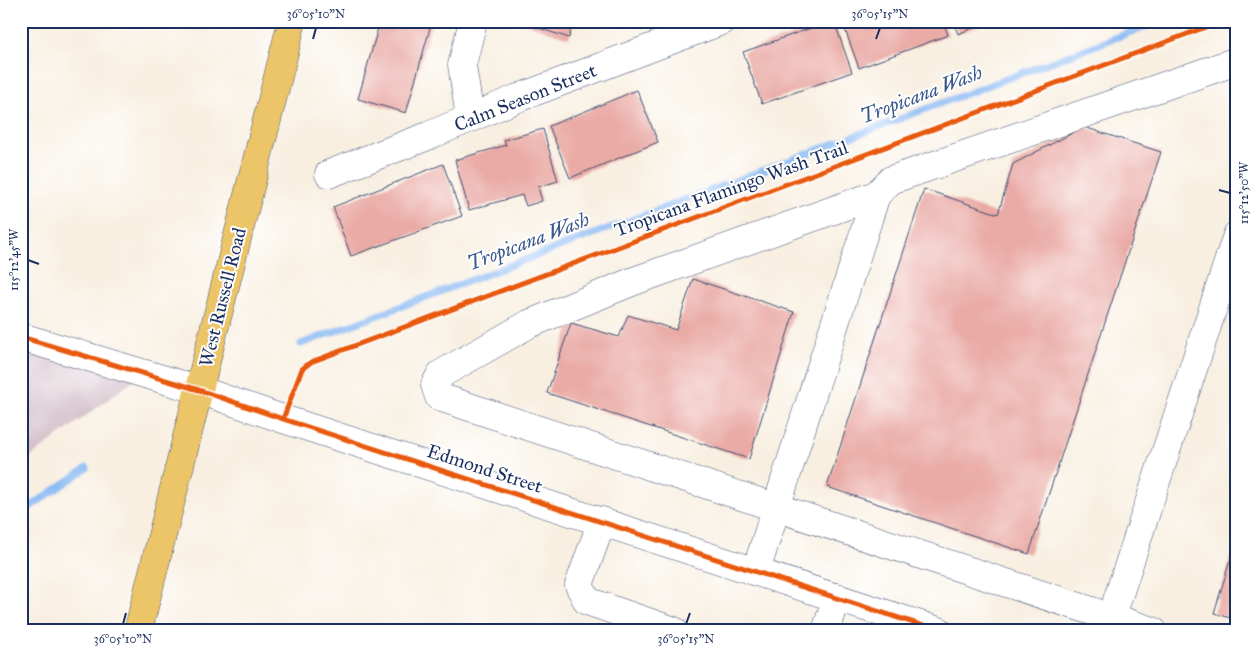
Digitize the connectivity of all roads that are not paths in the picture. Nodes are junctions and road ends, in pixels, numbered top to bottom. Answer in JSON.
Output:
{"nodes":[{"id":1,"x":292,"y":21,"type":"edge"},
{"id":2,"x":473,"y":21,"type":"edge"},
{"id":3,"x":722,"y":21,"type":"edge"},
{"id":4,"x":1237,"y":61,"type":"edge"},
{"id":5,"x":470,"y":118,"type":"junction"},
{"id":6,"x":329,"y":174,"type":"dead end"},
{"id":7,"x":876,"y":195,"type":"junction"},
{"id":8,"x":1237,"y":235,"type":"edge"},
{"id":9,"x":21,"y":337,"type":"edge"},
{"id":10,"x":199,"y":390,"type":"junction"},
{"id":11,"x":777,"y":506,"type":"junction"},
{"id":12,"x":602,"y":521,"type":"junction"},
{"id":13,"x":756,"y":571,"type":"junction"},
{"id":14,"x":837,"y":597,"type":"junction"},
{"id":15,"x":1109,"y":624,"type":"edge"},
{"id":16,"x":928,"y":629,"type":"edge"},
{"id":17,"x":138,"y":631,"type":"edge"},
{"id":18,"x":674,"y":631,"type":"edge"},
{"id":19,"x":826,"y":631,"type":"edge"},
{"id":20,"x":1153,"y":631,"type":"edge"}],
"edges":[{"from":1,"to":10,"type":"main road","name":"West Russell Road"},
{"from":2,"to":5,"type":"street"},
{"from":3,"to":5,"type":"street","name":"Calm Season Street"},
{"from":4,"to":7,"type":"street"},
{"from":5,"to":6,"type":"street","name":"Calm Season Street"},
{"from":7,"to":11,"type":"street"},
{"from":7,"to":11,"type":"street"},
{"from":8,"to":15,"type":"street"},
{"from":9,"to":10,"type":"street","name":"Edmond Street"},
{"from":10,"to":12,"type":"street","name":"Edmond Street"},
{"from":10,"to":17,"type":"main road","name":"West Russell Road"},
{"from":11,"to":13,"type":"street"},
{"from":11,"to":15,"type":"street"},
{"from":12,"to":13,"type":"street","name":"Edmond Street"},
{"from":12,"to":18,"type":"street"},
{"from":13,"to":14,"type":"street","name":"Edmond Street"},
{"from":14,"to":16,"type":"street","name":"Edmond Street"},
{"from":14,"to":19,"type":"street"},
{"from":15,"to":20,"type":"street"}]}
